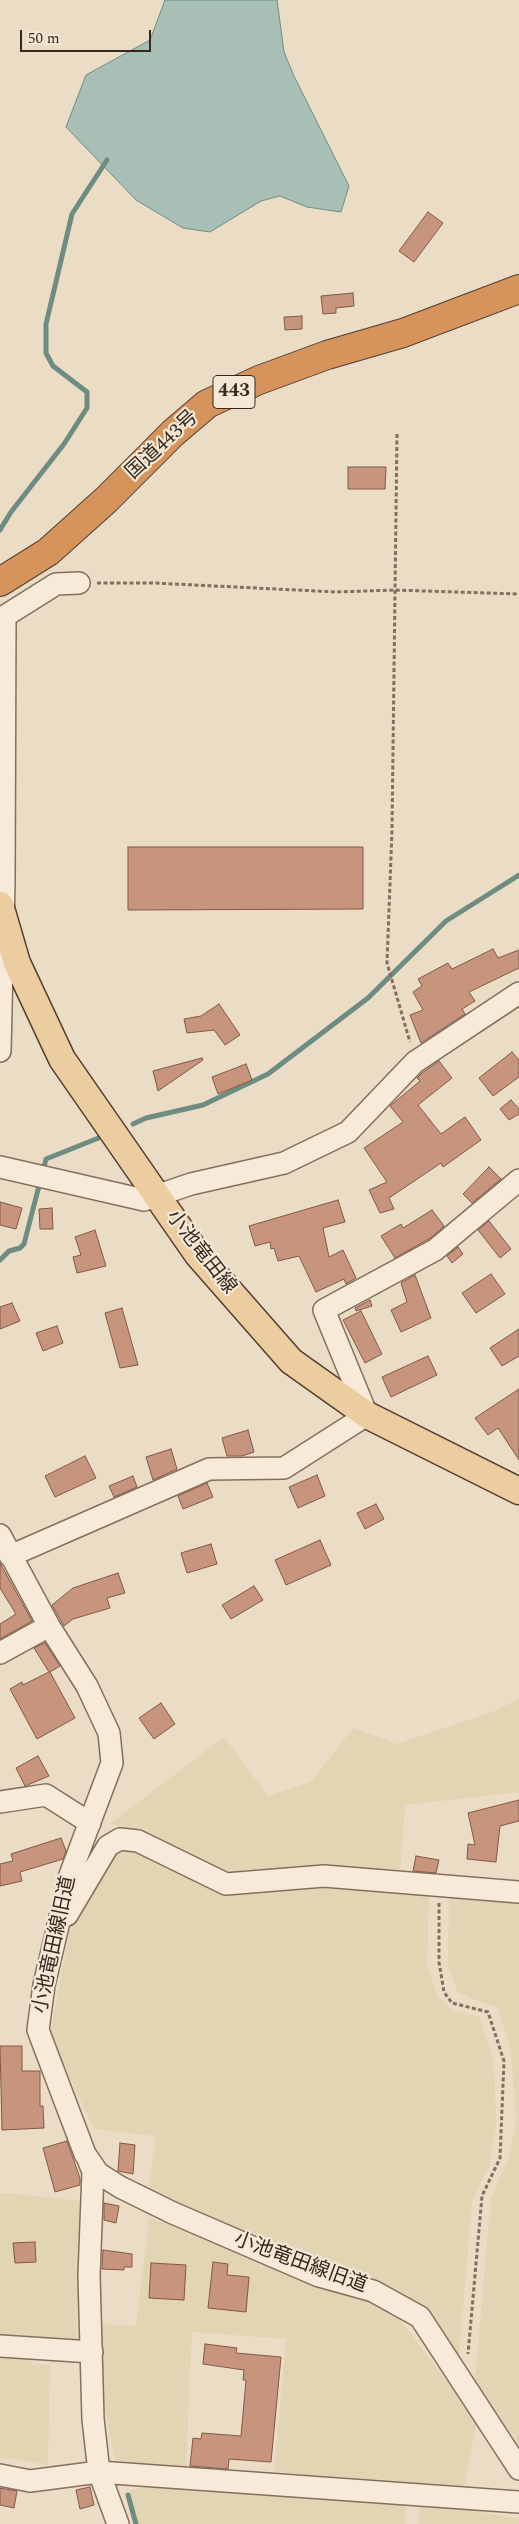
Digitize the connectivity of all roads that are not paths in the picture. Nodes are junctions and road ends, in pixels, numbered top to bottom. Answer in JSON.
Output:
{"nodes":[{"id":1,"x":519,"y":289,"type":"edge"},
{"id":2,"x":0,"y":582,"type":"edge"},
{"id":3,"x":79,"y":583,"type":"road end"},
{"id":4,"x":2,"y":914,"type":"edge"},
{"id":5,"x":519,"y":993,"type":"edge"},
{"id":6,"x":0,"y":1049,"type":"edge"},
{"id":7,"x":0,"y":1167,"type":"edge"},
{"id":8,"x":519,"y":1180,"type":"edge"},
{"id":9,"x":156,"y":1196,"type":"junction"},
{"id":10,"x":367,"y":1415,"type":"junction"},
{"id":11,"x":519,"y":1491,"type":"edge"},
{"id":12,"x":0,"y":1535,"type":"edge"},
{"id":13,"x":10,"y":1556,"type":"junction"},
{"id":14,"x":49,"y":1626,"type":"junction"},
{"id":15,"x":0,"y":1653,"type":"edge"},
{"id":16,"x":0,"y":1802,"type":"edge"},
{"id":17,"x":90,"y":1823,"type":"junction"},
{"id":18,"x":519,"y":1892,"type":"edge"},
{"id":19,"x":55,"y":1934,"type":"junction"},
{"id":20,"x":85,"y":2154,"type":"junction"},
{"id":21,"x":0,"y":2346,"type":"edge"},
{"id":22,"x":92,"y":2352,"type":"junction"},
{"id":23,"x":519,"y":2469,"type":"edge"},
{"id":24,"x":99,"y":2472,"type":"junction"},
{"id":25,"x":0,"y":2475,"type":"edge"},
{"id":26,"x":519,"y":2502,"type":"edge"},
{"id":27,"x":118,"y":2524,"type":"edge"}],
"edges":[{"from":1,"to":2,"type":"highway","name":"国道443号","number":"443"},
{"from":3,"to":4,"type":"street"},
{"from":4,"to":6,"type":"street"},
{"from":4,"to":9,"type":"main road","name":"小池竜田線"},
{"from":5,"to":9,"type":"street"},
{"from":7,"to":9,"type":"street"},
{"from":8,"to":10,"type":"street"},
{"from":9,"to":10,"type":"main road","name":"小池竜田線"},
{"from":10,"to":11,"type":"main road","name":"小池竜田線"},
{"from":10,"to":13,"type":"street"},
{"from":12,"to":13,"type":"street","name":"小池竜田線旧道"},
{"from":13,"to":14,"type":"street","name":"小池竜田線旧道"},
{"from":14,"to":15,"type":"street"},
{"from":14,"to":17,"type":"street","name":"小池竜田線旧道"},
{"from":16,"to":17,"type":"street"},
{"from":17,"to":19,"type":"street","name":"小池竜田線旧道"},
{"from":18,"to":19,"type":"street"},
{"from":19,"to":20,"type":"street","name":"小池竜田線旧道"},
{"from":20,"to":22,"type":"street"},
{"from":20,"to":23,"type":"street","name":"小池竜田線旧道"},
{"from":21,"to":22,"type":"street"},
{"from":22,"to":24,"type":"street"},
{"from":24,"to":25,"type":"street"},
{"from":24,"to":26,"type":"street"},
{"from":24,"to":27,"type":"street"}]}
